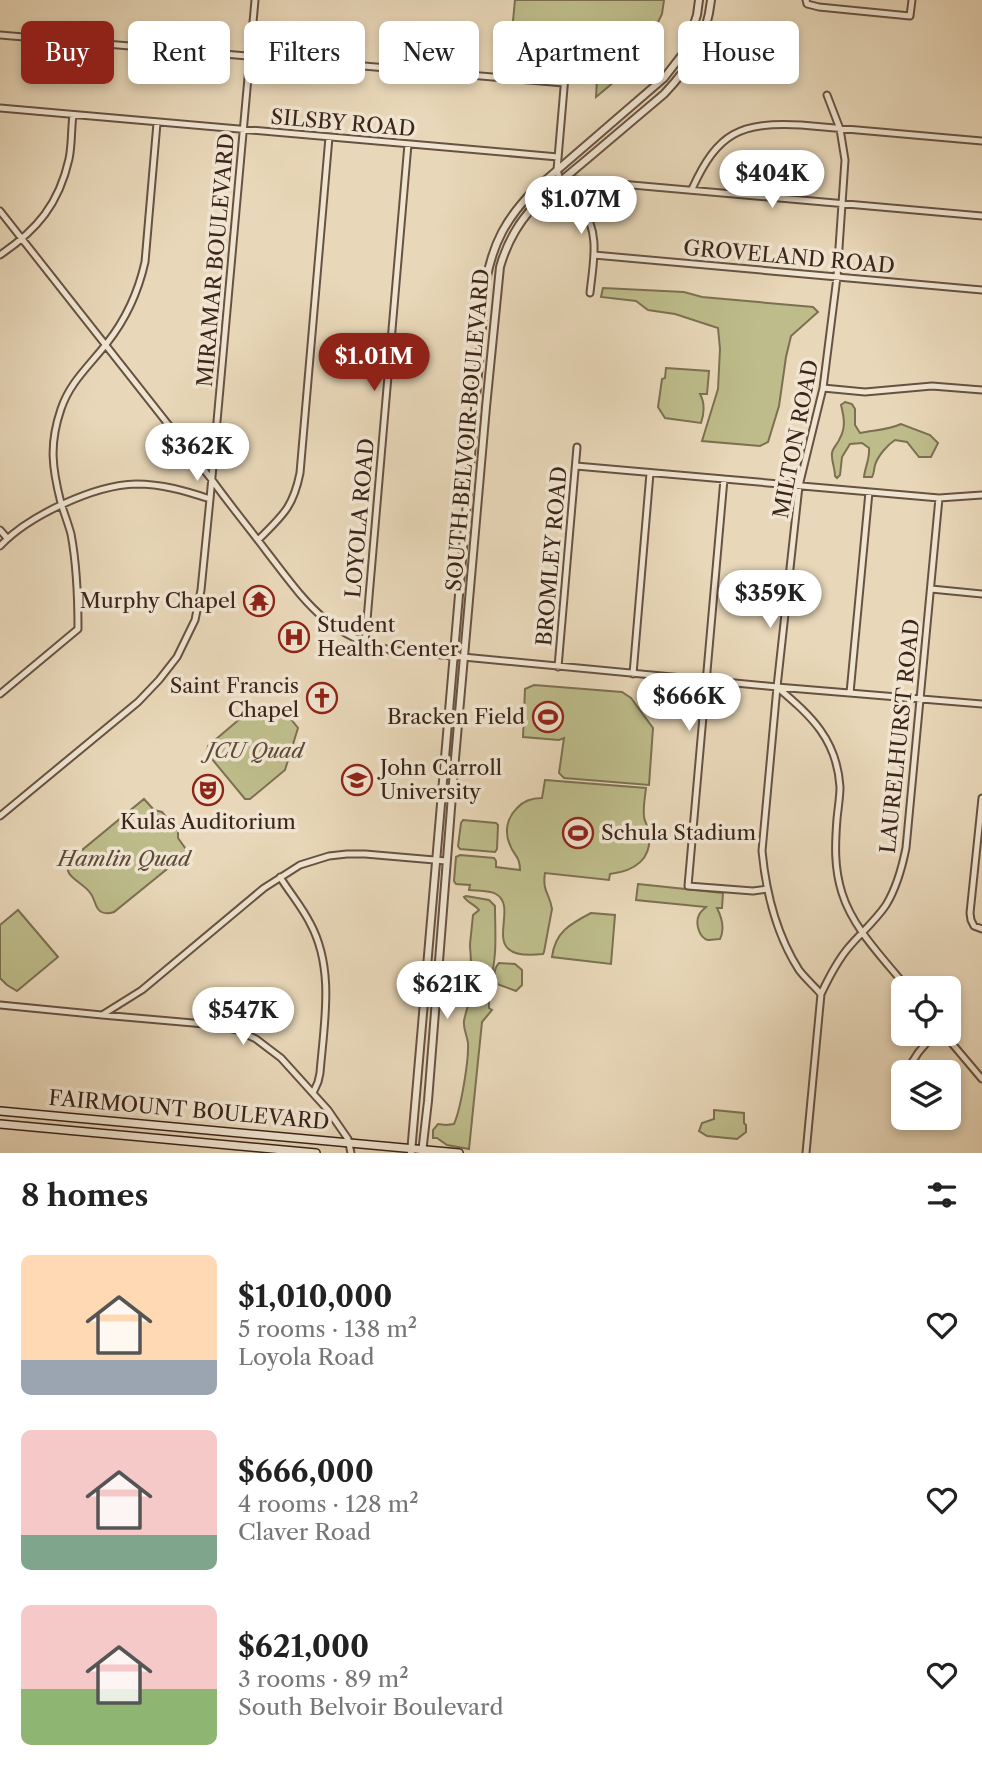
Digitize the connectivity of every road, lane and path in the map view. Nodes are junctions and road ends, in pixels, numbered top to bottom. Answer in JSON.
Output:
{"nodes":[{"id":1,"x":255,"y":0,"type":"edge"},
{"id":2,"x":699,"y":0,"type":"edge"},
{"id":3,"x":711,"y":0,"type":"edge"},
{"id":4,"x":806,"y":0,"type":"edge"},
{"id":5,"x":912,"y":0,"type":"edge"},
{"id":6,"x":253,"y":21,"type":"edge"},
{"id":7,"x":0,"y":34,"type":"edge"},
{"id":8,"x":244,"y":56,"type":"edge"},
{"id":9,"x":365,"y":66,"type":"edge"},
{"id":10,"x":493,"y":77,"type":"edge"},
{"id":11,"x":248,"y":84,"type":"edge"},
{"id":12,"x":565,"y":84,"type":"edge"},
{"id":13,"x":827,"y":95,"type":"dead end"},
{"id":14,"x":0,"y":108,"type":"edge"},
{"id":15,"x":73,"y":115,"type":"junction"},
{"id":16,"x":157,"y":123,"type":"junction"},
{"id":17,"x":840,"y":129,"type":"junction"},
{"id":18,"x":244,"y":130,"type":"junction"},
{"id":19,"x":329,"y":137,"type":"junction"},
{"id":20,"x":982,"y":141,"type":"edge"},
{"id":21,"x":408,"y":144,"type":"junction"},
{"id":22,"x":558,"y":157,"type":"junction"},
{"id":23,"x":557,"y":170,"type":"junction"},
{"id":24,"x":562,"y":181,"type":"junction"},
{"id":25,"x":692,"y":189,"type":"junction"},
{"id":26,"x":842,"y":203,"type":"junction"},
{"id":27,"x":0,"y":211,"type":"edge"},
{"id":28,"x":982,"y":216,"type":"edge"},
{"id":29,"x":22,"y":240,"type":"junction"},
{"id":30,"x":0,"y":255,"type":"edge"},
{"id":31,"x":594,"y":255,"type":"junction"},
{"id":32,"x":836,"y":277,"type":"junction"},
{"id":33,"x":982,"y":290,"type":"edge"},
{"id":34,"x":590,"y":293,"type":"dead end"},
{"id":35,"x":105,"y":346,"type":"junction"},
{"id":36,"x":823,"y":388,"type":"junction"},
{"id":37,"x":982,"y":390,"type":"edge"},
{"id":38,"x":476,"y":406,"type":"junction"},
{"id":39,"x":486,"y":407,"type":"junction"},
{"id":40,"x":577,"y":447,"type":"dead end"},
{"id":41,"x":576,"y":467,"type":"junction"},
{"id":42,"x":650,"y":473,"type":"junction"},
{"id":43,"x":724,"y":479,"type":"junction"},
{"id":44,"x":212,"y":480,"type":"junction"},
{"id":45,"x":799,"y":486,"type":"junction"},
{"id":46,"x":869,"y":492,"type":"junction"},
{"id":47,"x":982,"y":495,"type":"edge"},
{"id":48,"x":939,"y":498,"type":"junction"},
{"id":49,"x":211,"y":499,"type":"junction"},
{"id":50,"x":62,"y":504,"type":"junction"},
{"id":51,"x":0,"y":530,"type":"edge"},
{"id":52,"x":8,"y":538,"type":"junction"},
{"id":53,"x":258,"y":540,"type":"junction"},
{"id":54,"x":0,"y":546,"type":"edge"},
{"id":55,"x":931,"y":589,"type":"junction"},
{"id":56,"x":982,"y":594,"type":"edge"},
{"id":57,"x":365,"y":643,"type":"junction"},
{"id":58,"x":454,"y":656,"type":"junction"},
{"id":59,"x":465,"y":657,"type":"junction"},
{"id":60,"x":558,"y":667,"type":"junction"},
{"id":61,"x":633,"y":674,"type":"junction"},
{"id":62,"x":707,"y":681,"type":"junction"},
{"id":63,"x":777,"y":687,"type":"junction"},
{"id":64,"x":850,"y":693,"type":"junction"},
{"id":65,"x":0,"y":694,"type":"edge"},
{"id":66,"x":920,"y":700,"type":"junction"},
{"id":67,"x":982,"y":704,"type":"edge"},
{"id":68,"x":982,"y":798,"type":"edge"},
{"id":69,"x":0,"y":816,"type":"edge"},
{"id":70,"x":436,"y":860,"type":"junction"},
{"id":71,"x":446,"y":861,"type":"junction"},
{"id":72,"x":280,"y":877,"type":"junction"},
{"id":73,"x":767,"y":889,"type":"junction"},
{"id":74,"x":982,"y":929,"type":"edge"},
{"id":75,"x":863,"y":932,"type":"junction"},
{"id":76,"x":898,"y":976,"type":"edge"},
{"id":77,"x":821,"y":994,"type":"junction"},
{"id":78,"x":0,"y":1005,"type":"edge"},
{"id":79,"x":102,"y":1014,"type":"junction"},
{"id":80,"x":954,"y":1046,"type":"edge"},
{"id":81,"x":982,"y":1079,"type":"edge"},
{"id":82,"x":313,"y":1093,"type":"junction"},
{"id":83,"x":0,"y":1111,"type":"edge"},
{"id":84,"x":0,"y":1124,"type":"edge"},
{"id":85,"x":350,"y":1143,"type":"junction"},
{"id":86,"x":411,"y":1151,"type":"edge"},
{"id":87,"x":422,"y":1151,"type":"edge"},
{"id":88,"x":316,"y":1153,"type":"edge"},
{"id":89,"x":351,"y":1153,"type":"edge"},
{"id":90,"x":459,"y":1153,"type":"edge"},
{"id":91,"x":806,"y":1153,"type":"edge"}],
"edges":[{"from":1,"to":6,"type":"street","name":"MIRAMAR BOULEVARD"},
{"from":2,"to":23,"type":"street","name":"SOUTH BELVOIR BOULEVARD"},
{"from":3,"to":24,"type":"street","name":"SOUTH BELVOIR BOULEVARD"},
{"from":4,"to":5,"type":"street"},
{"from":7,"to":8,"type":"street"},
{"from":9,"to":10,"type":"street"},
{"from":11,"to":18,"type":"street","name":"MIRAMAR BOULEVARD"},
{"from":12,"to":22,"type":"street"},
{"from":13,"to":17,"type":"street","name":"MILTON ROAD"},
{"from":14,"to":15,"type":"street","name":"SILSBY ROAD"},
{"from":15,"to":16,"type":"street","name":"SILSBY ROAD"},
{"from":15,"to":29,"type":"street"},
{"from":16,"to":18,"type":"street","name":"SILSBY ROAD"},
{"from":16,"to":35,"type":"street"},
{"from":17,"to":20,"type":"street"},
{"from":17,"to":25,"type":"street"},
{"from":17,"to":26,"type":"street","name":"MILTON ROAD"},
{"from":18,"to":19,"type":"street","name":"SILSBY ROAD"},
{"from":18,"to":44,"type":"street","name":"MIRAMAR BOULEVARD"},
{"from":19,"to":21,"type":"street","name":"SILSBY ROAD"},
{"from":19,"to":53,"type":"street"},
{"from":21,"to":22,"type":"street","name":"SILSBY ROAD"},
{"from":21,"to":57,"type":"street","name":"LOYOLA ROAD"},
{"from":22,"to":23,"type":"street"},
{"from":23,"to":24,"type":"street"},
{"from":23,"to":38,"type":"street","name":"SOUTH BELVOIR BOULEVARD"},
{"from":24,"to":25,"type":"street"},
{"from":24,"to":31,"type":"street"},
{"from":24,"to":39,"type":"street","name":"SOUTH BELVOIR BOULEVARD"},
{"from":25,"to":26,"type":"street"},
{"from":26,"to":28,"type":"street"},
{"from":26,"to":32,"type":"street","name":"MILTON ROAD"},
{"from":27,"to":29,"type":"street"},
{"from":29,"to":30,"type":"street"},
{"from":29,"to":35,"type":"street"},
{"from":31,"to":32,"type":"street","name":"GROVELAND ROAD"},
{"from":31,"to":34,"type":"street"},
{"from":32,"to":33,"type":"street","name":"GROVELAND ROAD"},
{"from":32,"to":36,"type":"street","name":"MILTON ROAD"},
{"from":35,"to":44,"type":"street"},
{"from":35,"to":50,"type":"street"},
{"from":36,"to":37,"type":"street"},
{"from":36,"to":45,"type":"street","name":"MILTON ROAD"},
{"from":38,"to":39,"type":"street"},
{"from":38,"to":58,"type":"street","name":"SOUTH BELVOIR BOULEVARD"},
{"from":39,"to":59,"type":"street","name":"SOUTH BELVOIR BOULEVARD"},
{"from":40,"to":41,"type":"street","name":"BROMLEY ROAD"},
{"from":41,"to":42,"type":"street"},
{"from":41,"to":60,"type":"street","name":"BROMLEY ROAD"},
{"from":42,"to":43,"type":"street"},
{"from":42,"to":61,"type":"street"},
{"from":43,"to":45,"type":"street"},
{"from":43,"to":62,"type":"street"},
{"from":44,"to":49,"type":"street","name":"MIRAMAR BOULEVARD"},
{"from":44,"to":53,"type":"street"},
{"from":45,"to":46,"type":"street"},
{"from":45,"to":63,"type":"street","name":"MILTON ROAD"},
{"from":46,"to":48,"type":"street"},
{"from":46,"to":64,"type":"street"},
{"from":47,"to":48,"type":"street"},
{"from":48,"to":55,"type":"street","name":"LAURELHURST ROAD"},
{"from":49,"to":50,"type":"street"},
{"from":49,"to":69,"type":"street","name":"MIRAMAR BOULEVARD"},
{"from":50,"to":52,"type":"street"},
{"from":50,"to":65,"type":"street"},
{"from":51,"to":52,"type":"street"},
{"from":52,"to":54,"type":"street"},
{"from":53,"to":57,"type":"street"},
{"from":55,"to":56,"type":"street"},
{"from":55,"to":66,"type":"street","name":"LAURELHURST ROAD"},
{"from":57,"to":58,"type":"street"},
{"from":58,"to":59,"type":"street"},
{"from":58,"to":70,"type":"street","name":"SOUTH BELVOIR BOULEVARD"},
{"from":59,"to":60,"type":"street"},
{"from":59,"to":71,"type":"street","name":"SOUTH BELVOIR BOULEVARD"},
{"from":60,"to":61,"type":"street"},
{"from":61,"to":62,"type":"street"},
{"from":62,"to":63,"type":"street"},
{"from":62,"to":73,"type":"street"},
{"from":63,"to":64,"type":"street"},
{"from":63,"to":73,"type":"street","name":"MILTON ROAD"},
{"from":63,"to":75,"type":"street"},
{"from":64,"to":66,"type":"street"},
{"from":66,"to":67,"type":"street"},
{"from":66,"to":75,"type":"street","name":"LAURELHURST ROAD"},
{"from":68,"to":74,"type":"street"},
{"from":70,"to":71,"type":"street"},
{"from":70,"to":72,"type":"street"},
{"from":70,"to":86,"type":"street","name":"SOUTH BELVOIR BOULEVARD"},
{"from":71,"to":87,"type":"street","name":"SOUTH BELVOIR BOULEVARD"},
{"from":72,"to":79,"type":"street"},
{"from":72,"to":82,"type":"street"},
{"from":73,"to":77,"type":"street","name":"MILTON ROAD"},
{"from":75,"to":76,"type":"street"},
{"from":75,"to":77,"type":"street","name":"LAURELHURST ROAD"},
{"from":77,"to":91,"type":"street"},
{"from":78,"to":79,"type":"street"},
{"from":79,"to":82,"type":"street"},
{"from":80,"to":81,"type":"street"},
{"from":82,"to":85,"type":"street"},
{"from":83,"to":85,"type":"main road","name":"FAIRMOUNT BOULEVARD"},
{"from":84,"to":88,"type":"main road","name":"FAIRMOUNT BOULEVARD"},
{"from":85,"to":86,"type":"main road","name":"FAIRMOUNT BOULEVARD"},
{"from":85,"to":89,"type":"street"},
{"from":86,"to":87,"type":"main road","name":"FAIRMOUNT BOULEVARD"},
{"from":87,"to":90,"type":"main road","name":"FAIRMOUNT BOULEVARD"}]}
